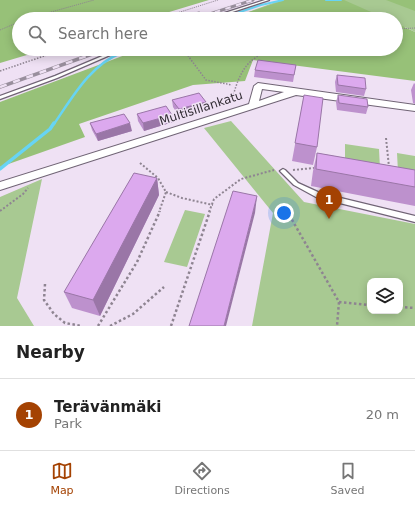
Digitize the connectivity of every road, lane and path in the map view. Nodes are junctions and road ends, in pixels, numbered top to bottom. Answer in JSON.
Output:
{"nodes":[{"id":1,"x":94,"y":0,"type":"edge"},
{"id":2,"x":218,"y":0,"type":"edge"},
{"id":3,"x":268,"y":0,"type":"edge"},
{"id":4,"x":51,"y":12,"type":"edge"},
{"id":5,"x":180,"y":12,"type":"edge"},
{"id":6,"x":230,"y":12,"type":"edge"},
{"id":7,"x":12,"y":25,"type":"edge"},
{"id":8,"x":415,"y":28,"type":"edge"},
{"id":9,"x":403,"y":29,"type":"edge"},
{"id":10,"x":0,"y":30,"type":"edge"},
{"id":11,"x":45,"y":56,"type":"edge"},
{"id":12,"x":106,"y":56,"type":"edge"},
{"id":13,"x":188,"y":56,"type":"edge"},
{"id":14,"x":260,"y":56,"type":"edge"},
{"id":15,"x":0,"y":71,"type":"edge"},
{"id":16,"x":232,"y":85,"type":"dead end"},
{"id":17,"x":295,"y":92,"type":"junction"},
{"id":18,"x":0,"y":98,"type":"edge"},
{"id":19,"x":253,"y":105,"type":"junction"},
{"id":20,"x":415,"y":108,"type":"edge"},
{"id":21,"x":228,"y":113,"type":"junction"},
{"id":22,"x":386,"y":138,"type":"dead end"},
{"id":23,"x":317,"y":163,"type":"edge"},
{"id":24,"x":140,"y":164,"type":"dead end"},
{"id":25,"x":314,"y":168,"type":"junction"},
{"id":26,"x":320,"y":169,"type":"edge"},
{"id":27,"x":283,"y":171,"type":"junction"},
{"id":28,"x":41,"y":173,"type":"junction"},
{"id":29,"x":389,"y":173,"type":"edge"},
{"id":30,"x":0,"y":186,"type":"edge"},
{"id":31,"x":166,"y":192,"type":"junction"},
{"id":32,"x":213,"y":205,"type":"junction"},
{"id":33,"x":284,"y":206,"type":"dead end"},
{"id":34,"x":0,"y":211,"type":"edge"},
{"id":35,"x":415,"y":219,"type":"edge"},
{"id":36,"x":45,"y":284,"type":"dead end"},
{"id":37,"x":164,"y":287,"type":"dead end"},
{"id":38,"x":339,"y":302,"type":"junction"},
{"id":39,"x":367,"y":305,"type":"edge"},
{"id":40,"x":403,"y":307,"type":"edge"},
{"id":41,"x":415,"y":308,"type":"edge"},
{"id":42,"x":82,"y":326,"type":"edge"},
{"id":43,"x":98,"y":326,"type":"edge"},
{"id":44,"x":110,"y":326,"type":"edge"},
{"id":45,"x":171,"y":326,"type":"edge"},
{"id":46,"x":337,"y":326,"type":"edge"}],
"edges":[{"from":1,"to":4,"type":"path"},
{"from":2,"to":5,"type":"path"},
{"from":3,"to":6,"type":"lane"},
{"from":7,"to":10,"type":"path"},
{"from":8,"to":9,"type":"path"},
{"from":11,"to":15,"type":"path"},
{"from":12,"to":18,"type":"lane"},
{"from":13,"to":16,"type":"path"},
{"from":14,"to":21,"type":"path"},
{"from":17,"to":19,"type":"street","name":"Multisillankatu"},
{"from":17,"to":19,"type":"street"},
{"from":17,"to":20,"type":"street","name":"Multisillankatu"},
{"from":19,"to":21,"type":"street","name":"Multisillankatu"},
{"from":21,"to":28,"type":"street","name":"Multisillankatu"},
{"from":22,"to":29,"type":"path"},
{"from":23,"to":25,"type":"path"},
{"from":24,"to":31,"type":"path"},
{"from":25,"to":26,"type":"path"},
{"from":25,"to":27,"type":"path"},
{"from":27,"to":32,"type":"path"},
{"from":27,"to":35,"type":"lane"},
{"from":28,"to":30,"type":"street","name":"Multisillankatu"},
{"from":28,"to":34,"type":"path"},
{"from":31,"to":32,"type":"path"},
{"from":31,"to":43,"type":"path"},
{"from":32,"to":45,"type":"path"},
{"from":33,"to":38,"type":"path"},
{"from":36,"to":42,"type":"path"},
{"from":37,"to":44,"type":"path"},
{"from":38,"to":39,"type":"path"},
{"from":38,"to":46,"type":"path"},
{"from":40,"to":41,"type":"path"}]}
